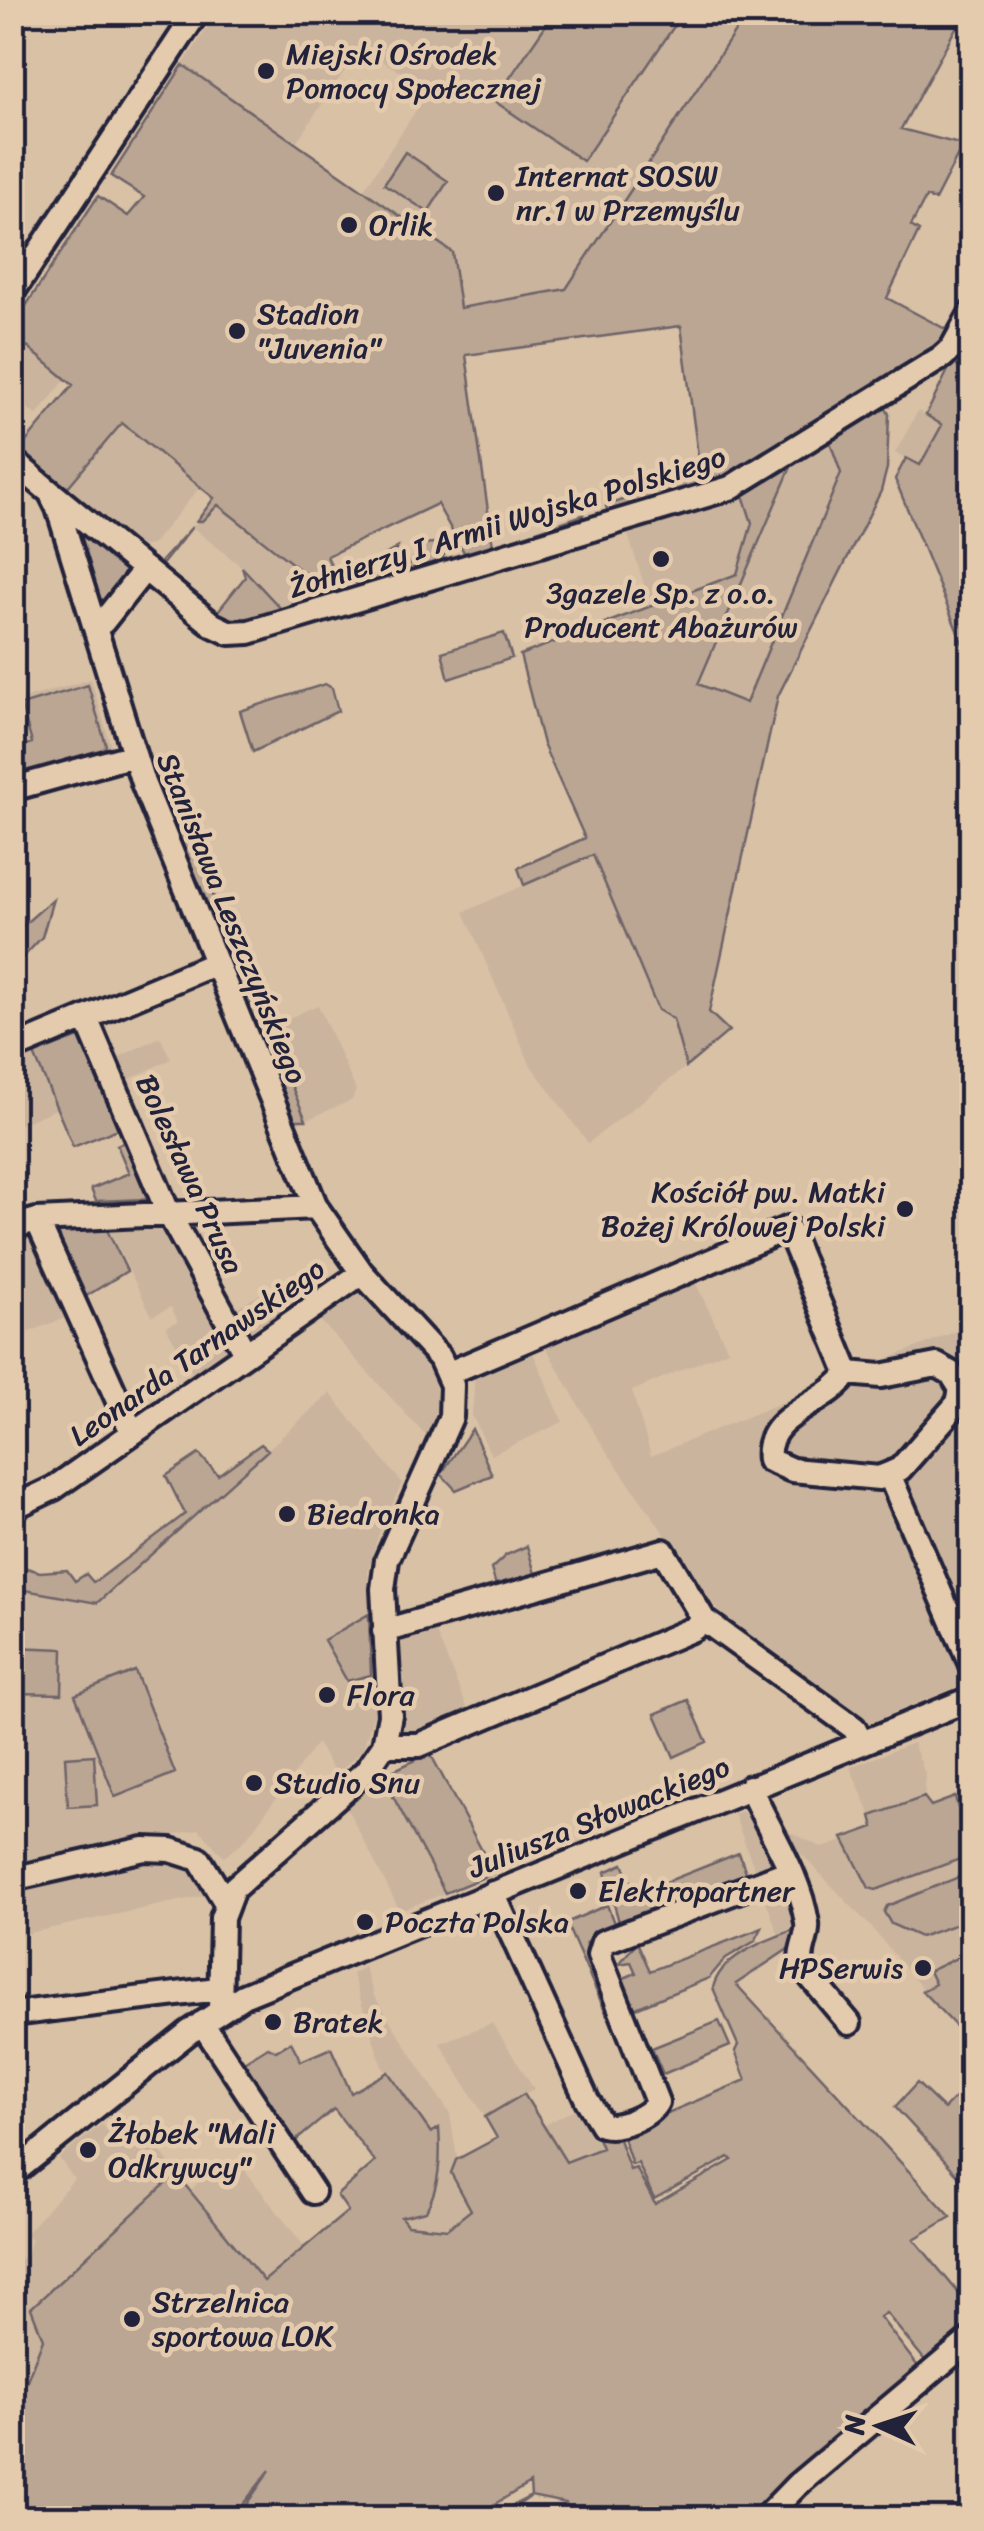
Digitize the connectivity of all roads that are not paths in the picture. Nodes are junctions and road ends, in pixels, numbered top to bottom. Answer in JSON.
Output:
{"nodes":[{"id":1,"x":197,"y":12,"type":"edge"},
{"id":2,"x":12,"y":292,"type":"edge"},
{"id":3,"x":972,"y":312,"type":"edge"},
{"id":4,"x":12,"y":460,"type":"edge"},
{"id":5,"x":50,"y":492,"type":"junction"},
{"id":6,"x":144,"y":569,"type":"junction"},
{"id":7,"x":94,"y":626,"type":"junction"},
{"id":8,"x":134,"y":755,"type":"junction"},
{"id":9,"x":12,"y":790,"type":"edge"},
{"id":10,"x":216,"y":962,"type":"junction"},
{"id":11,"x":86,"y":1018,"type":"junction"},
{"id":12,"x":12,"y":1049,"type":"edge"},
{"id":13,"x":316,"y":1207,"type":"junction"},
{"id":14,"x":168,"y":1212,"type":"junction"},
{"id":15,"x":38,"y":1220,"type":"junction"},
{"id":16,"x":12,"y":1227,"type":"edge"},
{"id":17,"x":362,"y":1273,"type":"junction"},
{"id":18,"x":245,"y":1353,"type":"junction"},
{"id":19,"x":449,"y":1373,"type":"junction"},
{"id":20,"x":848,"y":1373,"type":"junction"},
{"id":21,"x":132,"y":1432,"type":"junction"},
{"id":22,"x":888,"y":1474,"type":"junction"},
{"id":23,"x":12,"y":1508,"type":"edge"},
{"id":24,"x":704,"y":1620,"type":"junction"},
{"id":25,"x":384,"y":1631,"type":"junction"},
{"id":26,"x":972,"y":1667,"type":"edge"},
{"id":27,"x":972,"y":1698,"type":"edge"},
{"id":28,"x":861,"y":1742,"type":"junction"},
{"id":29,"x":384,"y":1745,"type":"junction"},
{"id":30,"x":750,"y":1788,"type":"junction"},
{"id":31,"x":790,"y":1870,"type":"junction"},
{"id":32,"x":12,"y":1879,"type":"edge"},
{"id":33,"x":493,"y":1893,"type":"junction"},
{"id":34,"x":226,"y":1904,"type":"junction"},
{"id":35,"x":213,"y":2008,"type":"junction"},
{"id":36,"x":12,"y":2014,"type":"edge"},
{"id":37,"x":849,"y":2023,"type":"dead end"},
{"id":38,"x":12,"y":2174,"type":"edge"},
{"id":39,"x":314,"y":2192,"type":"dead end"},
{"id":40,"x":970,"y":2340,"type":"edge"},
{"id":41,"x":765,"y":2518,"type":"edge"}],
"edges":[{"from":1,"to":2,"type":"street"},
{"from":3,"to":6,"type":"street","name":"Żołnierzy I Armii Wojska Polskiego"},
{"from":4,"to":5,"type":"street"},
{"from":5,"to":6,"type":"street","name":"Żołnierzy I Armii Wojska Polskiego"},
{"from":5,"to":7,"type":"street","name":"Stanisława Leszczyńskiego"},
{"from":6,"to":7,"type":"street"},
{"from":7,"to":8,"type":"street","name":"Stanisława Leszczyńskiego"},
{"from":8,"to":9,"type":"street"},
{"from":8,"to":10,"type":"street","name":"Stanisława Leszczyńskiego"},
{"from":10,"to":11,"type":"street"},
{"from":10,"to":13,"type":"street","name":"Stanisława Leszczyńskiego"},
{"from":11,"to":12,"type":"street"},
{"from":11,"to":14,"type":"street","name":"Bolesława Prusa"},
{"from":13,"to":14,"type":"street"},
{"from":13,"to":17,"type":"street","name":"Stanisława Leszczyńskiego"},
{"from":14,"to":15,"type":"street"},
{"from":14,"to":18,"type":"street","name":"Bolesława Prusa"},
{"from":15,"to":16,"type":"street"},
{"from":15,"to":21,"type":"street"},
{"from":17,"to":18,"type":"street","name":"Leonarda Tarnawskiego"},
{"from":17,"to":19,"type":"street","name":"Stanisława Leszczyńskiego"},
{"from":18,"to":21,"type":"street","name":"Leonarda Tarnawskiego"},
{"from":19,"to":20,"type":"street"},
{"from":19,"to":25,"type":"street"},
{"from":20,"to":22,"type":"street"},
{"from":20,"to":22,"type":"street"},
{"from":21,"to":23,"type":"street","name":"Leonarda Tarnawskiego"},
{"from":22,"to":26,"type":"street"},
{"from":24,"to":25,"type":"street"},
{"from":24,"to":28,"type":"street"},
{"from":24,"to":29,"type":"street"},
{"from":25,"to":29,"type":"street"},
{"from":27,"to":28,"type":"street","name":"Juliusza Słowackiego"},
{"from":28,"to":30,"type":"street","name":"Juliusza Słowackiego"},
{"from":29,"to":34,"type":"street"},
{"from":30,"to":31,"type":"street"},
{"from":30,"to":33,"type":"street","name":"Juliusza Słowackiego"},
{"from":31,"to":33,"type":"street"},
{"from":31,"to":37,"type":"street"},
{"from":32,"to":34,"type":"street"},
{"from":33,"to":35,"type":"street","name":"Juliusza Słowackiego"},
{"from":34,"to":35,"type":"street"},
{"from":35,"to":36,"type":"street"},
{"from":35,"to":38,"type":"street","name":"Juliusza Słowackiego"},
{"from":35,"to":39,"type":"street"},
{"from":40,"to":41,"type":"street"}]}
